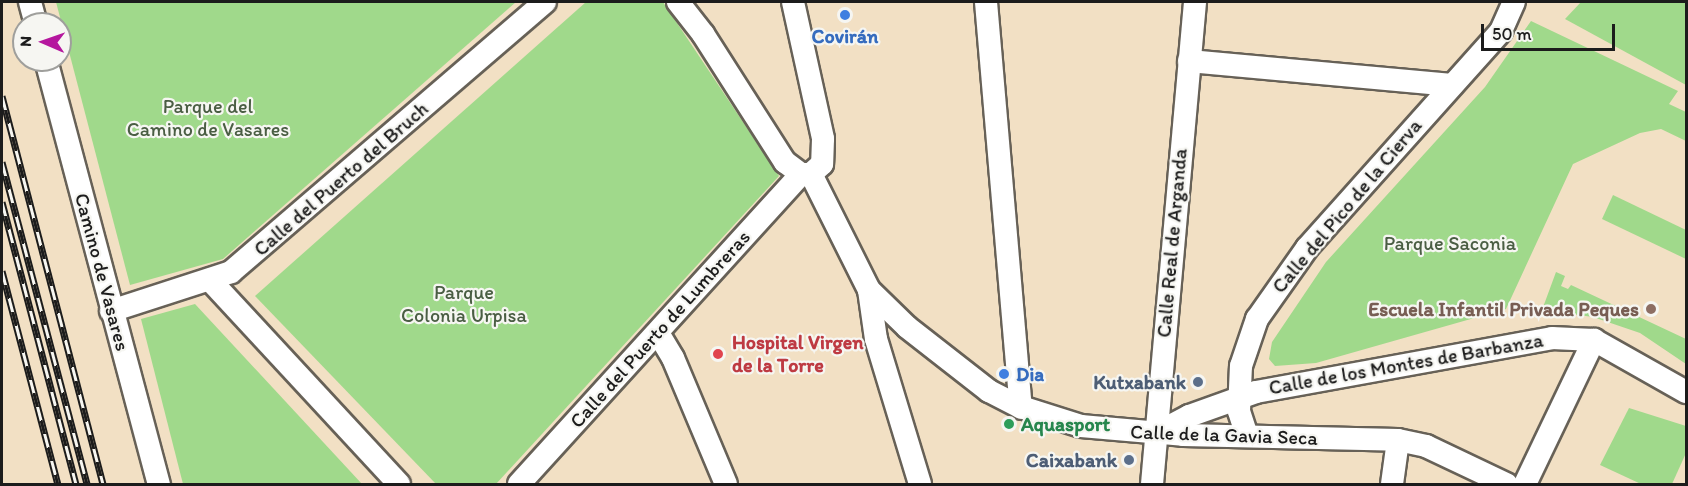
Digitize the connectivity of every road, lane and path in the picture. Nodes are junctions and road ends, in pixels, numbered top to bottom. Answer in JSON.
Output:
{"nodes":[{"id":1,"x":545,"y":2,"type":"edge"},
{"id":2,"x":678,"y":2,"type":"edge"},
{"id":3,"x":793,"y":2,"type":"edge"},
{"id":4,"x":986,"y":2,"type":"edge"},
{"id":5,"x":1195,"y":2,"type":"edge"},
{"id":6,"x":1514,"y":2,"type":"edge"},
{"id":7,"x":1189,"y":61,"type":"junction"},
{"id":8,"x":49,"y":72,"type":"edge"},
{"id":9,"x":1452,"y":85,"type":"junction"},
{"id":10,"x":806,"y":174,"type":"junction"},
{"id":11,"x":210,"y":280,"type":"junction"},
{"id":12,"x":870,"y":290,"type":"junction"},
{"id":13,"x":111,"y":311,"type":"junction"},
{"id":14,"x":658,"y":333,"type":"junction"},
{"id":15,"x":1594,"y":340,"type":"junction"},
{"id":16,"x":1686,"y":392,"type":"edge"},
{"id":17,"x":1239,"y":397,"type":"junction"},
{"id":18,"x":1021,"y":407,"type":"junction"},
{"id":19,"x":1157,"y":433,"type":"junction"},
{"id":20,"x":1247,"y":436,"type":"junction"},
{"id":21,"x":1398,"y":440,"type":"junction"},
{"id":22,"x":159,"y":484,"type":"edge"},
{"id":23,"x":399,"y":484,"type":"edge"},
{"id":24,"x":519,"y":484,"type":"edge"},
{"id":25,"x":726,"y":484,"type":"edge"},
{"id":26,"x":920,"y":484,"type":"edge"},
{"id":27,"x":1152,"y":484,"type":"edge"},
{"id":28,"x":1392,"y":484,"type":"edge"},
{"id":29,"x":1506,"y":484,"type":"edge"},
{"id":30,"x":1525,"y":484,"type":"edge"}],
"edges":[{"from":1,"to":11,"type":"street","name":"Calle del Puerto del Bruch"},
{"from":2,"to":10,"type":"street"},
{"from":3,"to":10,"type":"street","name":"Calle del Puerto de Lumbreras"},
{"from":4,"to":18,"type":"street"},
{"from":5,"to":7,"type":"street","name":"Calle Real de Arganda"},
{"from":6,"to":9,"type":"street","name":"Calle del Pico de la Cierva"},
{"from":7,"to":9,"type":"street"},
{"from":7,"to":19,"type":"street","name":"Calle Real de Arganda"},
{"from":8,"to":13,"type":"street","name":"Camino de Vasares"},
{"from":9,"to":17,"type":"street","name":"Calle del Pico de la Cierva"},
{"from":10,"to":12,"type":"street"},
{"from":10,"to":14,"type":"street","name":"Calle del Puerto de Lumbreras"},
{"from":11,"to":13,"type":"street","name":"Calle del Puerto del Bruch"},
{"from":11,"to":23,"type":"street"},
{"from":12,"to":18,"type":"street","name":"Calle de la Gavia Seca"},
{"from":12,"to":26,"type":"street"},
{"from":13,"to":22,"type":"street","name":"Camino de Vasares"},
{"from":14,"to":24,"type":"street","name":"Calle del Puerto de Lumbreras"},
{"from":14,"to":25,"type":"street"},
{"from":15,"to":16,"type":"street","name":"Calle de los Montes de Barbanza"},
{"from":15,"to":17,"type":"street","name":"Calle de los Montes de Barbanza"},
{"from":15,"to":30,"type":"street"},
{"from":17,"to":19,"type":"street","name":"Calle de los Montes de Barbanza"},
{"from":17,"to":20,"type":"street","name":"Calle del Pico de la Cierva"},
{"from":18,"to":19,"type":"street","name":"Calle de la Gavia Seca"},
{"from":19,"to":20,"type":"street","name":"Calle de la Gavia Seca"},
{"from":19,"to":27,"type":"street","name":"Calle Real de Arganda"},
{"from":20,"to":21,"type":"street","name":"Calle de la Gavia Seca"},
{"from":21,"to":28,"type":"street"},
{"from":21,"to":29,"type":"street","name":"Calle de la Gavia Seca"}]}
